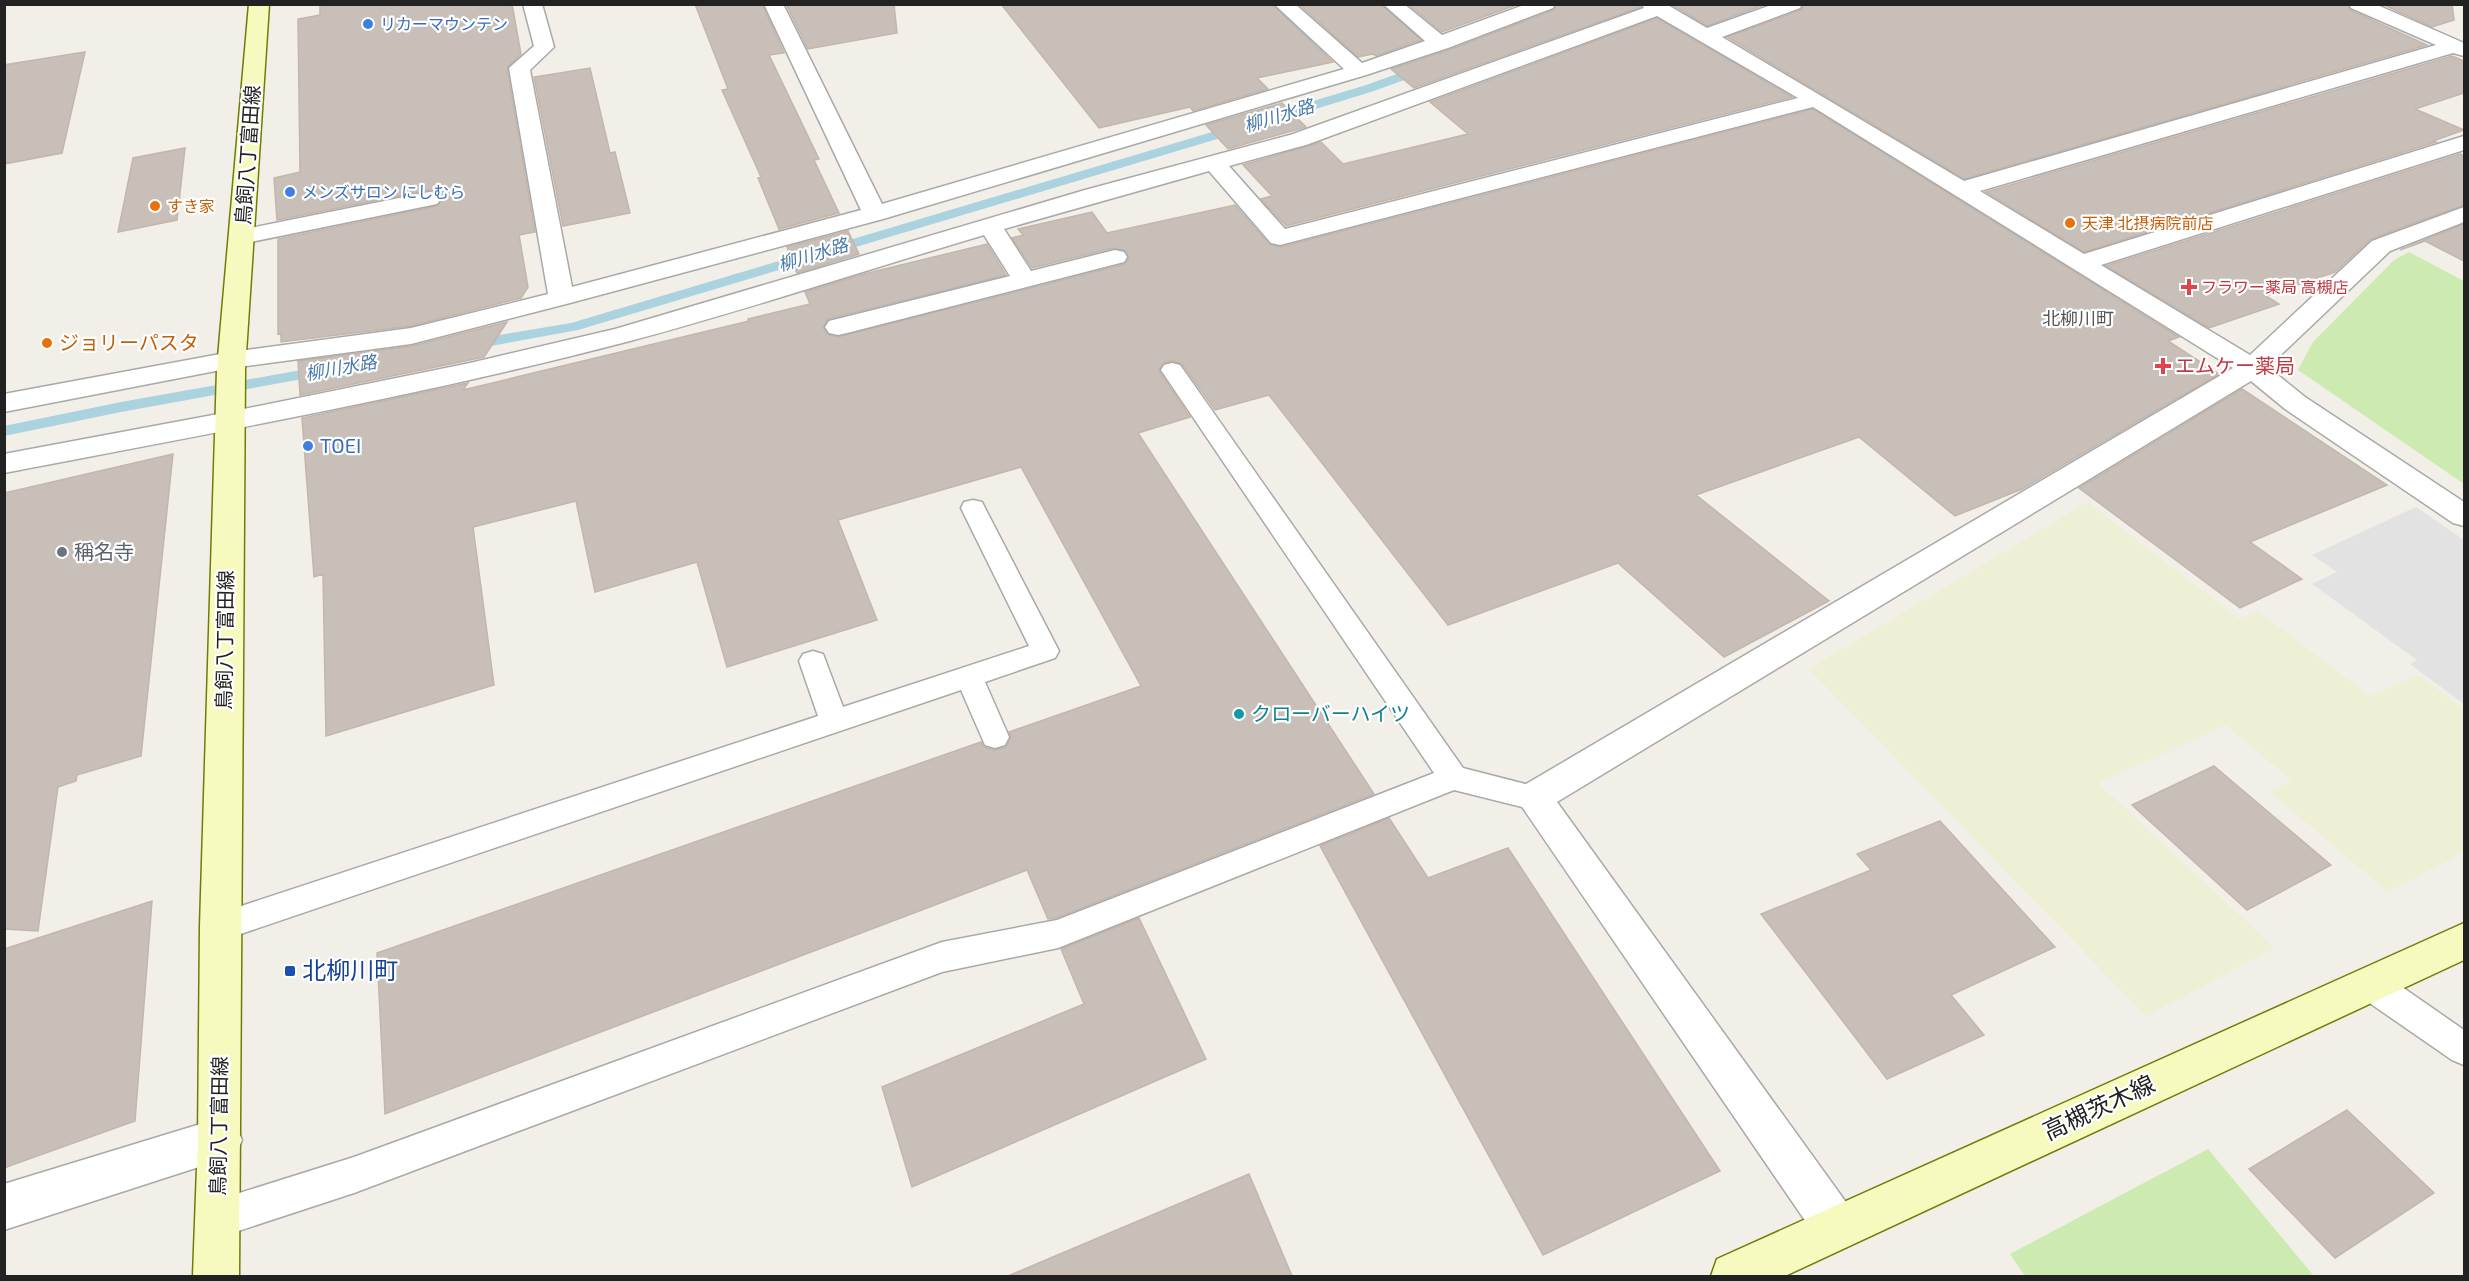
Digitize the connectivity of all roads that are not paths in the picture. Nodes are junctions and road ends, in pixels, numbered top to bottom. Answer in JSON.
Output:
{"nodes":[{"id":1,"x":259,"y":4,"type":"edge"},
{"id":2,"x":532,"y":4,"type":"edge"},
{"id":3,"x":773,"y":4,"type":"edge"},
{"id":4,"x":1282,"y":4,"type":"edge"},
{"id":5,"x":1392,"y":4,"type":"edge"},
{"id":6,"x":1546,"y":4,"type":"edge"},
{"id":7,"x":1793,"y":4,"type":"edge"},
{"id":8,"x":2396,"y":4,"type":"edge"},
{"id":9,"x":1654,"y":7,"type":"edge"},
{"id":10,"x":2365,"y":8,"type":"edge"},
{"id":11,"x":1705,"y":36,"type":"junction"},
{"id":12,"x":1441,"y":44,"type":"junction"},
{"id":13,"x":2460,"y":48,"type":"edge"},
{"id":14,"x":1359,"y":70,"type":"junction"},
{"id":15,"x":1816,"y":100,"type":"junction"},
{"id":16,"x":2464,"y":144,"type":"edge"},
{"id":17,"x":1214,"y":164,"type":"junction"},
{"id":18,"x":1961,"y":189,"type":"junction"},
{"id":19,"x":429,"y":199,"type":"dead end"},
{"id":20,"x":875,"y":214,"type":"junction"},
{"id":21,"x":2464,"y":214,"type":"edge"},
{"id":22,"x":990,"y":225,"type":"junction"},
{"id":23,"x":241,"y":237,"type":"junction"},
{"id":24,"x":1115,"y":257,"type":"dead end"},
{"id":25,"x":2081,"y":262,"type":"junction"},
{"id":26,"x":1025,"y":280,"type":"junction"},
{"id":27,"x":561,"y":298,"type":"junction"},
{"id":28,"x":838,"y":327,"type":"dead end"},
{"id":29,"x":231,"y":365,"type":"junction"},
{"id":30,"x":2252,"y":368,"type":"junction"},
{"id":31,"x":1172,"y":370,"type":"dead end"},
{"id":32,"x":4,"y":403,"type":"edge"},
{"id":33,"x":230,"y":414,"type":"junction"},
{"id":34,"x":4,"y":464,"type":"edge"},
{"id":35,"x":973,"y":508,"type":"dead end"},
{"id":36,"x":2464,"y":516,"type":"edge"},
{"id":37,"x":813,"y":661,"type":"dead end"},
{"id":38,"x":969,"y":676,"type":"junction"},
{"id":39,"x":834,"y":721,"type":"junction"},
{"id":40,"x":995,"y":737,"type":"dead end"},
{"id":41,"x":1453,"y":778,"type":"junction"},
{"id":42,"x":1534,"y":798,"type":"junction"},
{"id":43,"x":220,"y":927,"type":"junction"},
{"id":44,"x":2464,"y":941,"type":"edge"},
{"id":45,"x":2370,"y":984,"type":"junction"},
{"id":46,"x":2464,"y":1049,"type":"edge"},
{"id":47,"x":220,"y":1140,"type":"junction"},
{"id":48,"x":4,"y":1207,"type":"edge"},
{"id":49,"x":217,"y":1219,"type":"junction"},
{"id":50,"x":1837,"y":1228,"type":"junction"},
{"id":51,"x":216,"y":1276,"type":"edge"},
{"id":52,"x":1734,"y":1276,"type":"edge"}],
"edges":[{"from":1,"to":23,"type":"main road","name":"鳥飼八丁富田線"},
{"from":2,"to":27,"type":"street"},
{"from":3,"to":20,"type":"street"},
{"from":4,"to":14,"type":"street"},
{"from":5,"to":12,"type":"street"},
{"from":6,"to":12,"type":"street"},
{"from":7,"to":11,"type":"street"},
{"from":8,"to":10,"type":"street"},
{"from":9,"to":11,"type":"street"},
{"from":9,"to":17,"type":"street"},
{"from":10,"to":13,"type":"street"},
{"from":11,"to":15,"type":"street"},
{"from":12,"to":14,"type":"street"},
{"from":13,"to":18,"type":"street"},
{"from":14,"to":20,"type":"street"},
{"from":15,"to":17,"type":"street"},
{"from":15,"to":18,"type":"street"},
{"from":16,"to":25,"type":"street"},
{"from":17,"to":22,"type":"street"},
{"from":18,"to":25,"type":"street"},
{"from":19,"to":23,"type":"street"},
{"from":20,"to":27,"type":"street"},
{"from":21,"to":30,"type":"street"},
{"from":22,"to":26,"type":"street"},
{"from":22,"to":33,"type":"street"},
{"from":23,"to":29,"type":"main road","name":"鳥飼八丁富田線"},
{"from":24,"to":26,"type":"street"},
{"from":25,"to":30,"type":"street"},
{"from":26,"to":28,"type":"street"},
{"from":27,"to":29,"type":"street"},
{"from":29,"to":32,"type":"street"},
{"from":29,"to":33,"type":"main road","name":"鳥飼八丁富田線"},
{"from":30,"to":36,"type":"street"},
{"from":30,"to":42,"type":"street"},
{"from":31,"to":41,"type":"lane"},
{"from":33,"to":34,"type":"street"},
{"from":33,"to":43,"type":"main road","name":"鳥飼八丁富田線"},
{"from":35,"to":38,"type":"lane"},
{"from":37,"to":39,"type":"lane"},
{"from":38,"to":39,"type":"lane"},
{"from":38,"to":40,"type":"lane"},
{"from":39,"to":43,"type":"lane"},
{"from":41,"to":42,"type":"lane"},
{"from":41,"to":49,"type":"lane"},
{"from":42,"to":50,"type":"street"},
{"from":43,"to":47,"type":"main road","name":"鳥飼八丁富田線"},
{"from":44,"to":45,"type":"main road","name":"高槻茨木線"},
{"from":45,"to":46,"type":"lane"},
{"from":45,"to":50,"type":"main road","name":"高槻茨木線"},
{"from":47,"to":48,"type":"street"},
{"from":47,"to":49,"type":"main road","name":"鳥飼八丁富田線"},
{"from":49,"to":51,"type":"main road","name":"鳥飼八丁富田線"},
{"from":50,"to":52,"type":"main road","name":"高槻茨木線"}]}
